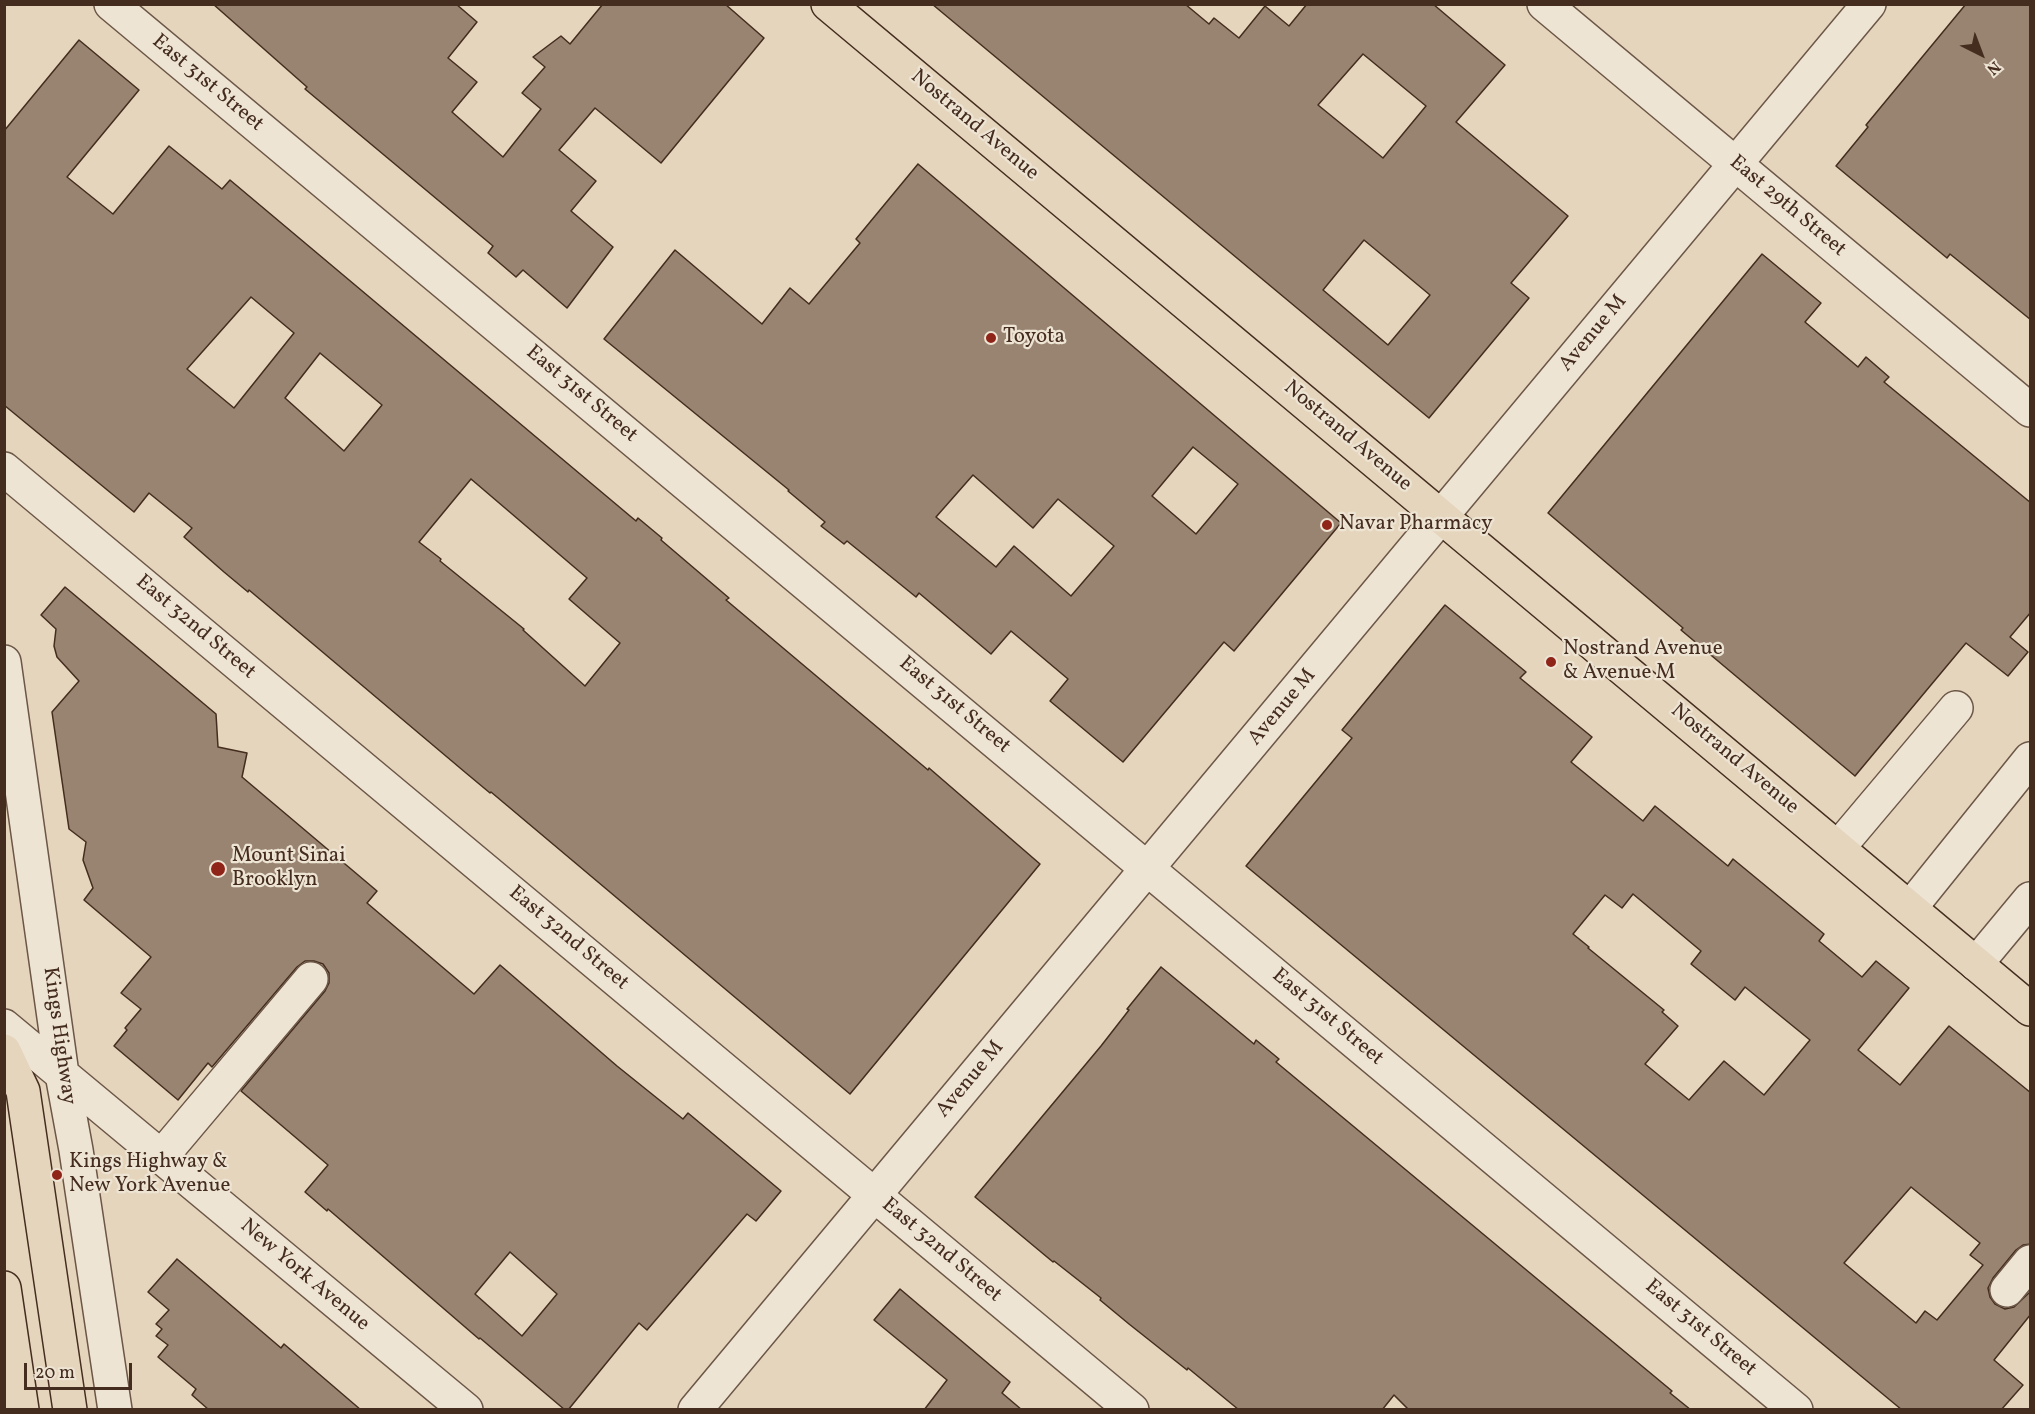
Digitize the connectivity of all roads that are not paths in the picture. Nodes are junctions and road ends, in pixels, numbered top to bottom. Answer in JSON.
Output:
{"nodes":[{"id":1,"x":111,"y":4,"type":"edge"},
{"id":2,"x":828,"y":4,"type":"edge"},
{"id":3,"x":1544,"y":4,"type":"edge"},
{"id":4,"x":1869,"y":4,"type":"edge"},
{"id":5,"x":1735,"y":165,"type":"junction"},
{"id":6,"x":2031,"y":410,"type":"edge"},
{"id":7,"x":4,"y":469,"type":"edge"},
{"id":8,"x":1443,"y":517,"type":"junction"},
{"id":9,"x":4,"y":662,"type":"edge"},
{"id":10,"x":1956,"y":708,"type":"dead end"},
{"id":11,"x":2031,"y":759,"type":"edge"},
{"id":12,"x":1838,"y":848,"type":"junction"},
{"id":13,"x":1149,"y":868,"type":"junction"},
{"id":14,"x":2031,"y":899,"type":"edge"},
{"id":15,"x":1910,"y":908,"type":"junction"},
{"id":16,"x":1976,"y":964,"type":"junction"},
{"id":17,"x":311,"y":979,"type":"dead end"},
{"id":18,"x":2031,"y":1010,"type":"edge"},
{"id":19,"x":4,"y":1026,"type":"edge"},
{"id":20,"x":4,"y":1051,"type":"edge"},
{"id":21,"x":62,"y":1074,"type":"junction"},
{"id":22,"x":161,"y":1157,"type":"junction"},
{"id":23,"x":875,"y":1195,"type":"junction"},
{"id":24,"x":2031,"y":1262,"type":"edge"},
{"id":25,"x":4,"y":1288,"type":"edge"},
{"id":26,"x":2007,"y":1290,"type":"dead end"},
{"id":27,"x":22,"y":1410,"type":"edge"},
{"id":28,"x":70,"y":1410,"type":"edge"},
{"id":29,"x":115,"y":1410,"type":"edge"},
{"id":30,"x":466,"y":1410,"type":"edge"},
{"id":31,"x":695,"y":1410,"type":"edge"},
{"id":32,"x":1132,"y":1410,"type":"edge"},
{"id":33,"x":1796,"y":1410,"type":"edge"}],
"edges":[{"from":1,"to":13,"type":"street","name":"East 31st Street"},
{"from":2,"to":8,"type":"main road","name":"Nostrand Avenue"},
{"from":3,"to":5,"type":"street","name":"East 29th Street"},
{"from":4,"to":5,"type":"street","name":"Avenue M"},
{"from":5,"to":6,"type":"street","name":"East 29th Street"},
{"from":5,"to":8,"type":"street","name":"Avenue M"},
{"from":7,"to":23,"type":"street","name":"East 32nd Street"},
{"from":8,"to":12,"type":"main road","name":"Nostrand Avenue"},
{"from":8,"to":13,"type":"street","name":"Avenue M"},
{"from":9,"to":21,"type":"street","name":"Kings Highway"},
{"from":10,"to":12,"type":"street"},
{"from":11,"to":15,"type":"street"},
{"from":12,"to":15,"type":"main road","name":"Nostrand Avenue"},
{"from":13,"to":23,"type":"street","name":"Avenue M"},
{"from":13,"to":33,"type":"street","name":"East 31st Street"},
{"from":14,"to":16,"type":"street"},
{"from":15,"to":16,"type":"main road","name":"Nostrand Avenue"},
{"from":16,"to":18,"type":"main road","name":"Nostrand Avenue"},
{"from":17,"to":22,"type":"street"},
{"from":19,"to":21,"type":"street","name":"New York Avenue"},
{"from":20,"to":28,"type":"main road","name":"Kings Highway"},
{"from":21,"to":22,"type":"street","name":"New York Avenue"},
{"from":21,"to":29,"type":"street","name":"Kings Highway"},
{"from":22,"to":30,"type":"street","name":"New York Avenue"},
{"from":23,"to":31,"type":"street","name":"Avenue M"},
{"from":23,"to":32,"type":"street","name":"East 32nd Street"},
{"from":24,"to":26,"type":"street"},
{"from":25,"to":27,"type":"main road"}]}
